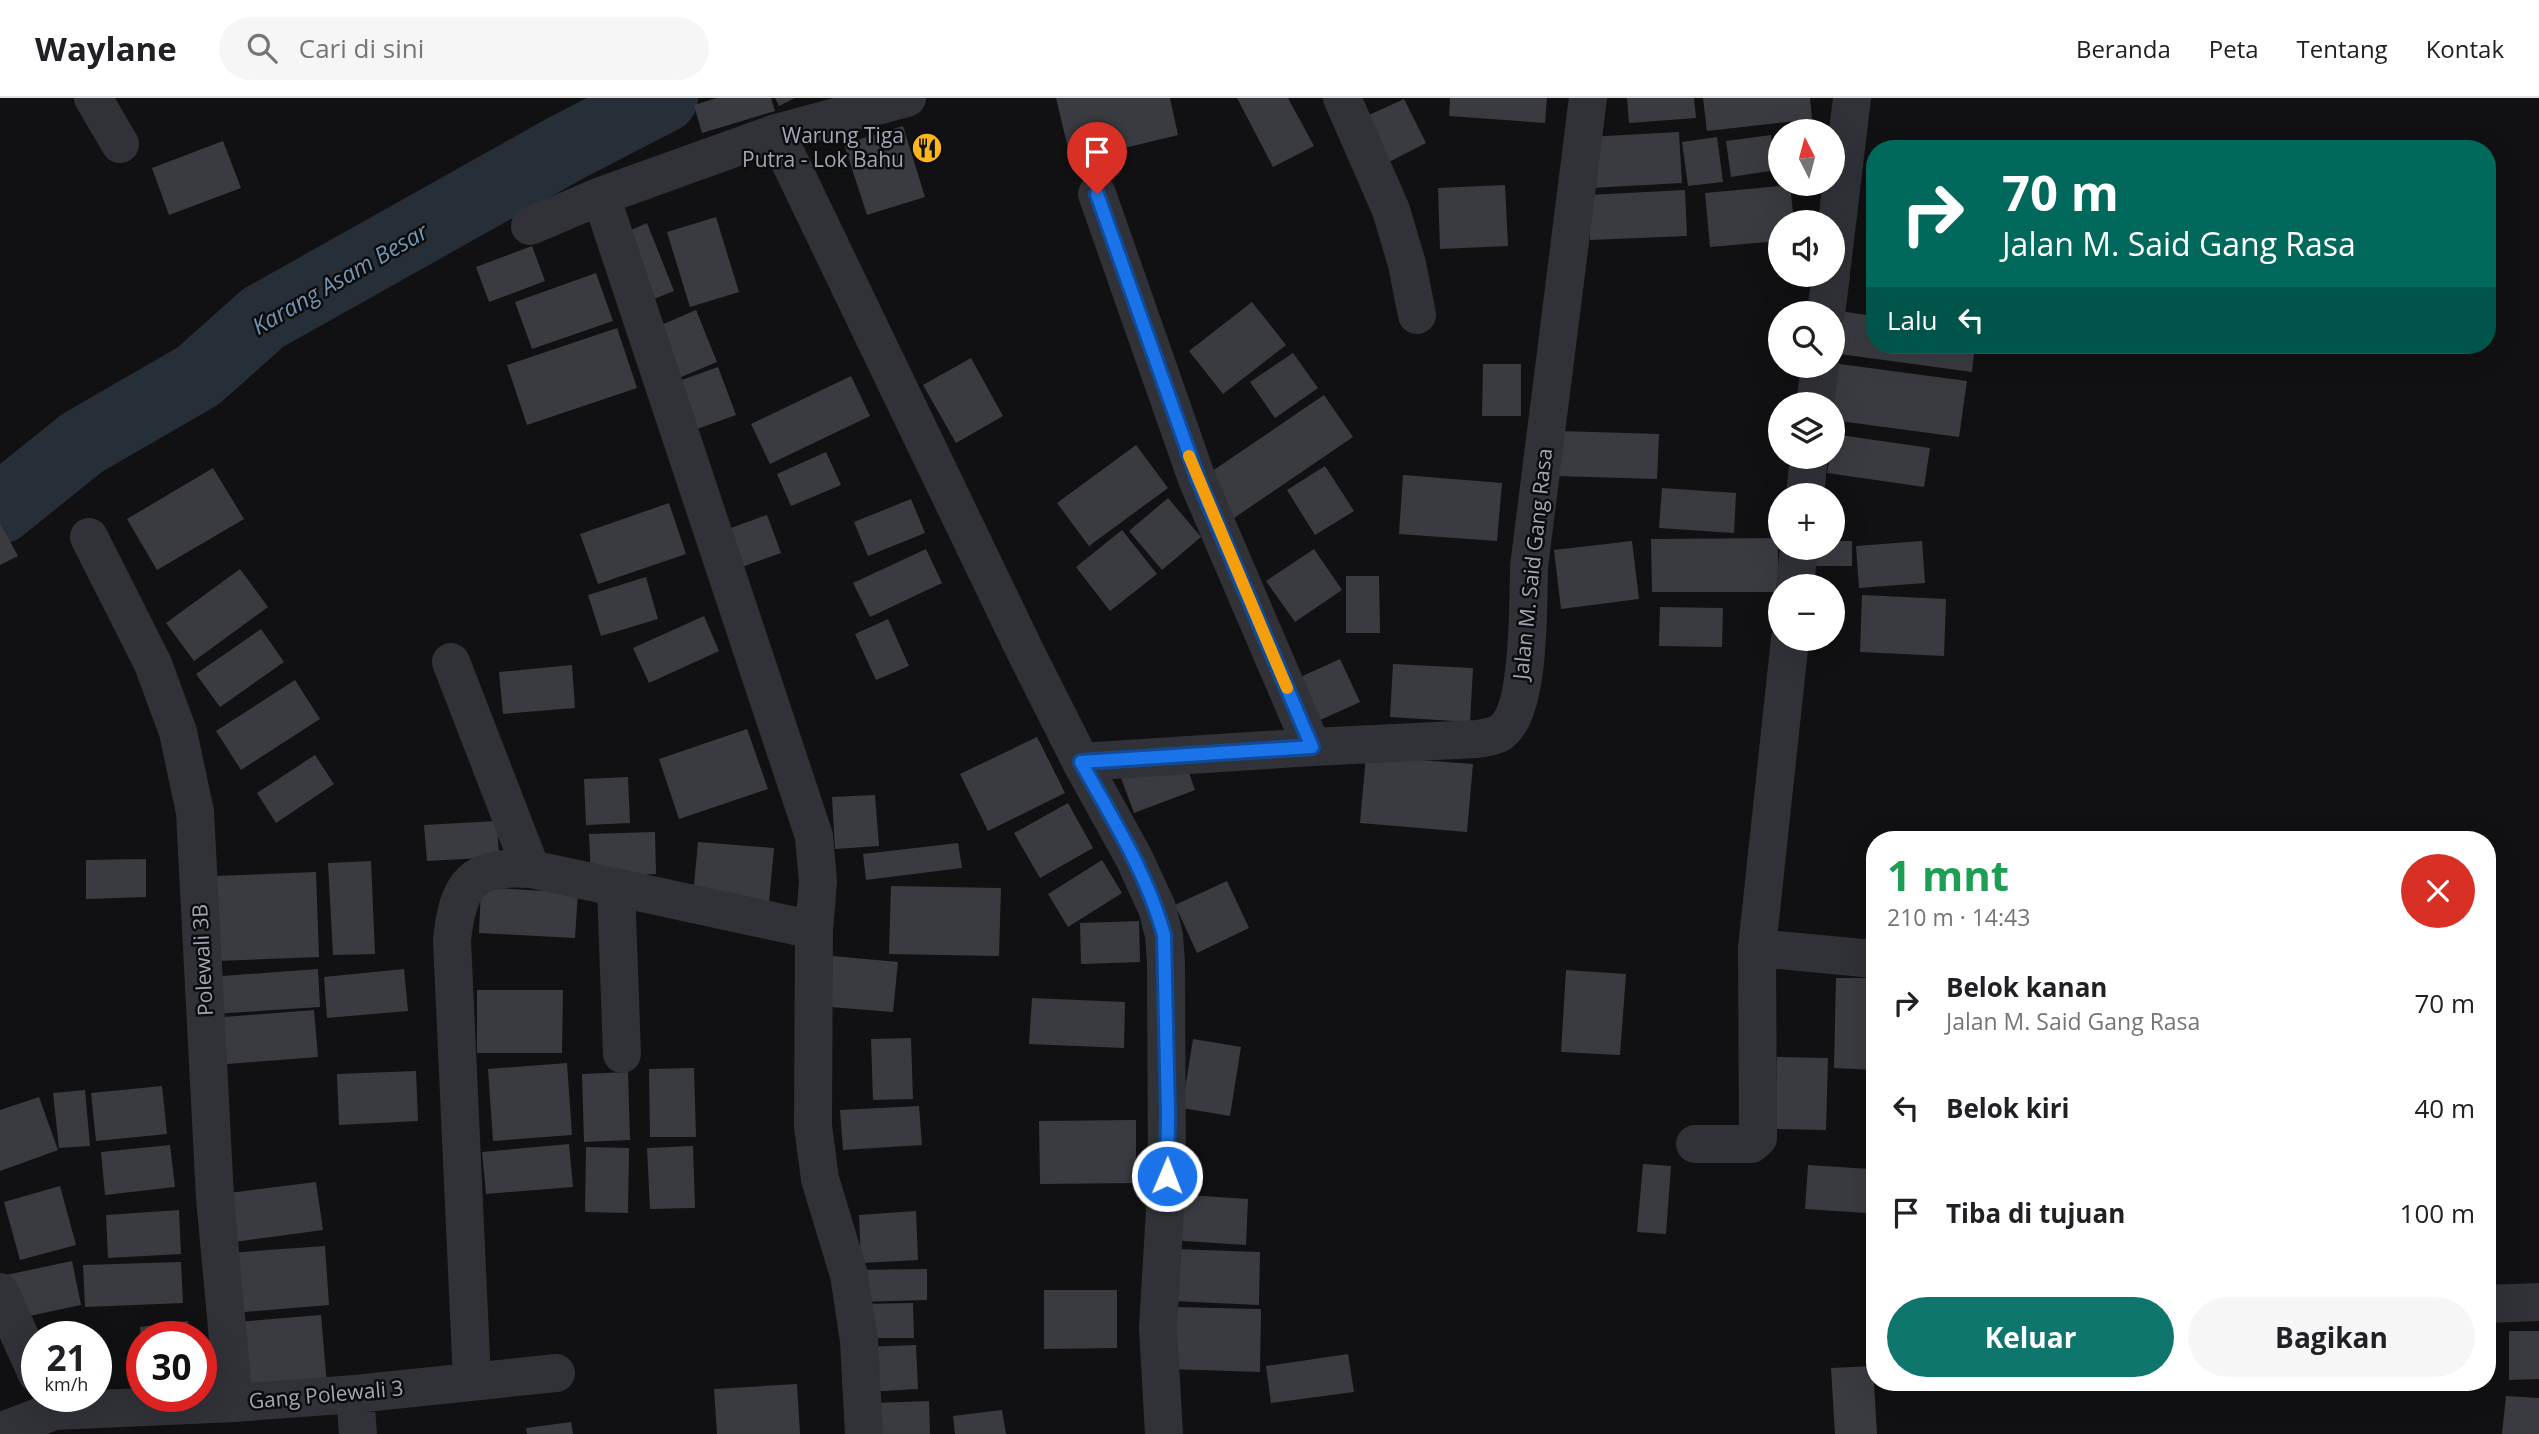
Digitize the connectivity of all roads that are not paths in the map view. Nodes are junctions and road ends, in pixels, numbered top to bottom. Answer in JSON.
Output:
{"nodes":[{"id":1,"x":93,"y":98,"type":"edge"},
{"id":2,"x":907,"y":98,"type":"edge"},
{"id":3,"x":1342,"y":98,"type":"edge"},
{"id":4,"x":1588,"y":98,"type":"edge"},
{"id":5,"x":1852,"y":98,"type":"edge"},
{"id":6,"x":776,"y":134,"type":"junction"},
{"id":7,"x":120,"y":144,"type":"dead end"},
{"id":8,"x":1097,"y":194,"type":"dead end"},
{"id":9,"x":601,"y":196,"type":"junction"},
{"id":10,"x":1839,"y":210,"type":"edge"},
{"id":11,"x":530,"y":226,"type":"dead end"},
{"id":12,"x":1418,"y":315,"type":"dead end"},
{"id":13,"x":89,"y":537,"type":"dead end"},
{"id":14,"x":1789,"y":651,"type":"edge"},
{"id":15,"x":451,"y":662,"type":"dead end"},
{"id":16,"x":1312,"y":747,"type":"junction"},
{"id":17,"x":1081,"y":762,"type":"junction"},
{"id":18,"x":531,"y":869,"type":"junction"},
{"id":19,"x":616,"y":887,"type":"junction"},
{"id":20,"x":814,"y":930,"type":"junction"},
{"id":21,"x":1757,"y":948,"type":"junction"},
{"id":22,"x":1866,"y":958,"type":"edge"},
{"id":23,"x":622,"y":1054,"type":"dead end"},
{"id":24,"x":1695,"y":1144,"type":"dead end"},
{"id":25,"x":0,"y":1292,"type":"edge"},
{"id":26,"x":2539,"y":1302,"type":"edge"},
{"id":27,"x":2496,"y":1304,"type":"edge"},
{"id":28,"x":21,"y":1339,"type":"edge"},
{"id":29,"x":556,"y":1373,"type":"dead end"},
{"id":30,"x":472,"y":1381,"type":"junction"},
{"id":31,"x":355,"y":1394,"type":"junction"},
{"id":32,"x":234,"y":1403,"type":"junction"},
{"id":33,"x":54,"y":1414,"type":"edge"},
{"id":34,"x":0,"y":1432,"type":"edge"},
{"id":35,"x":358,"y":1434,"type":"edge"},
{"id":36,"x":864,"y":1434,"type":"edge"},
{"id":37,"x":1164,"y":1434,"type":"edge"}],
"edges":[{"from":1,"to":7,"type":"street"},
{"from":2,"to":6,"type":"street"},
{"from":3,"to":12,"type":"street"},
{"from":4,"to":16,"type":"street","name":"Jalan M. Said Gang Rasa"},
{"from":5,"to":10,"type":"street"},
{"from":6,"to":9,"type":"street"},
{"from":6,"to":17,"type":"street"},
{"from":8,"to":16,"type":"street"},
{"from":9,"to":11,"type":"street"},
{"from":9,"to":20,"type":"street"},
{"from":13,"to":32,"type":"street","name":"Polewali 3B"},
{"from":14,"to":21,"type":"street"},
{"from":15,"to":18,"type":"street"},
{"from":16,"to":17,"type":"street","name":"Jalan M. Said Gang Rasa"},
{"from":17,"to":37,"type":"street"},
{"from":18,"to":19,"type":"street"},
{"from":18,"to":30,"type":"street"},
{"from":19,"to":20,"type":"street"},
{"from":19,"to":23,"type":"street"},
{"from":20,"to":36,"type":"street"},
{"from":21,"to":22,"type":"street"},
{"from":21,"to":24,"type":"street"},
{"from":25,"to":28,"type":"street"},
{"from":26,"to":27,"type":"street"},
{"from":29,"to":30,"type":"street","name":"Gang Polewali 3"},
{"from":30,"to":31,"type":"street","name":"Gang Polewali 3"},
{"from":31,"to":32,"type":"street","name":"Gang Polewali 3"},
{"from":31,"to":35,"type":"street"},
{"from":32,"to":33,"type":"street","name":"Gang Polewali 3"},
{"from":33,"to":34,"type":"street","name":"Gang Polewali 3"}]}
